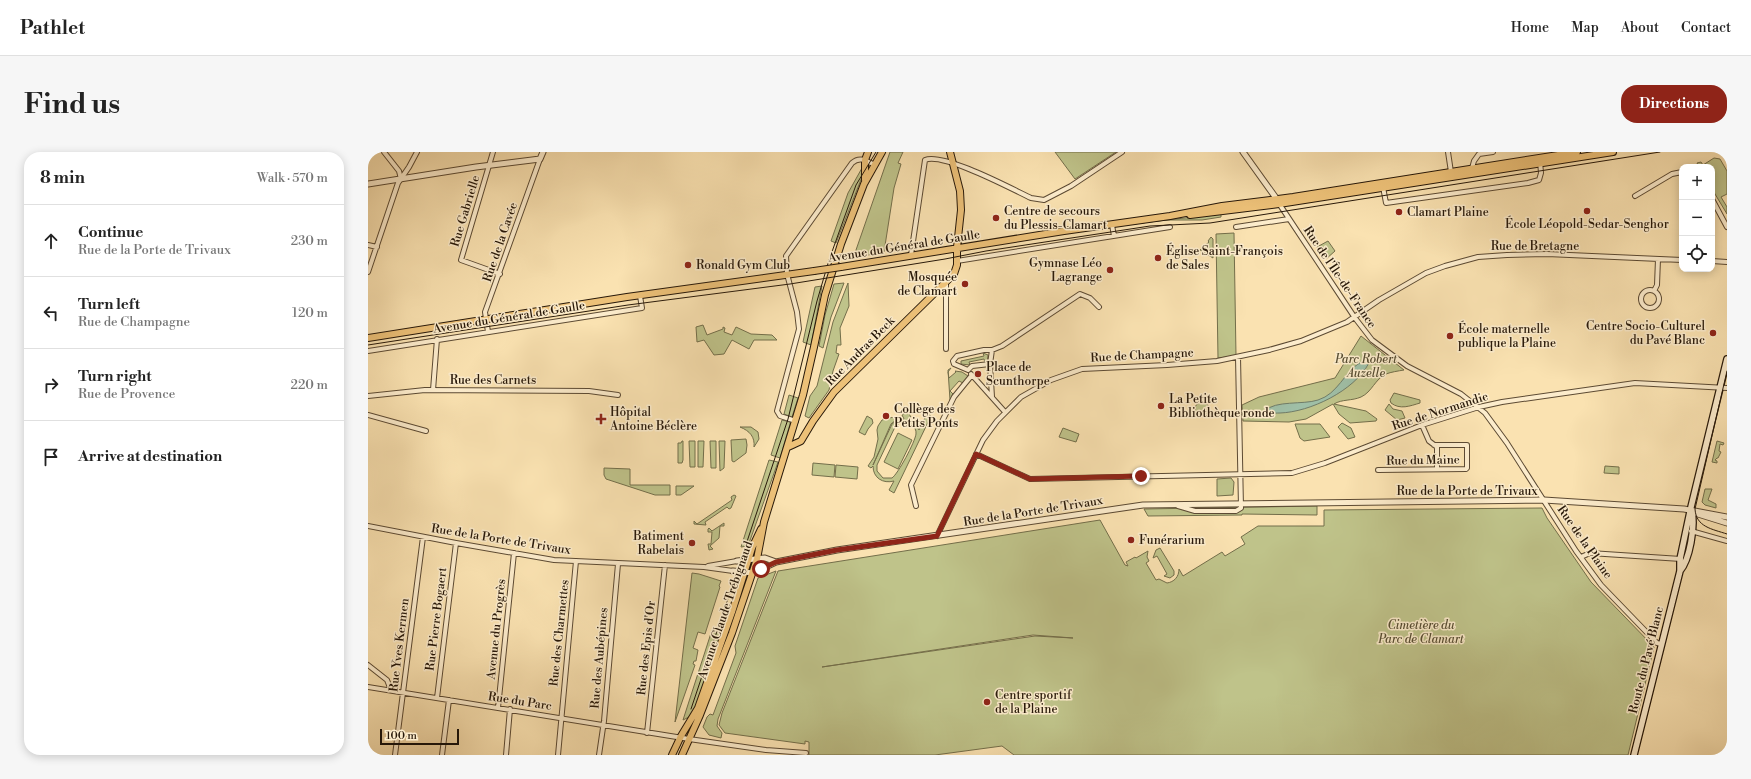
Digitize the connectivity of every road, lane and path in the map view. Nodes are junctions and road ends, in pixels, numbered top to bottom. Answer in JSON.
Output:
{"nodes":[{"id":1,"x":384,"y":152,"type":"edge"},
{"id":2,"x":417,"y":152,"type":"edge"},
{"id":3,"x":493,"y":152,"type":"edge"},
{"id":4,"x":544,"y":152,"type":"edge"},
{"id":5,"x":868,"y":152,"type":"edge"},
{"id":6,"x":882,"y":152,"type":"edge"},
{"id":7,"x":950,"y":152,"type":"edge"},
{"id":8,"x":1122,"y":152,"type":"edge"},
{"id":9,"x":1243,"y":152,"type":"edge"},
{"id":10,"x":1448,"y":152,"type":"edge"},
{"id":11,"x":1493,"y":152,"type":"edge"},
{"id":12,"x":1577,"y":152,"type":"edge"},
{"id":13,"x":1613,"y":152,"type":"edge"},
{"id":14,"x":540,"y":159,"type":"junction"},
{"id":15,"x":865,"y":160,"type":"junction"},
{"id":16,"x":1540,"y":161,"type":"junction"},
{"id":17,"x":954,"y":162,"type":"junction"},
{"id":18,"x":875,"y":165,"type":"junction"},
{"id":19,"x":489,"y":166,"type":"junction"},
{"id":20,"x":1472,"y":168,"type":"junction"},
{"id":21,"x":1451,"y":172,"type":"junction"},
{"id":22,"x":1679,"y":173,"type":"edge"},
{"id":23,"x":402,"y":179,"type":"junction"},
{"id":24,"x":368,"y":184,"type":"edge"},
{"id":25,"x":864,"y":184,"type":"junction"},
{"id":26,"x":1383,"y":185,"type":"junction"},
{"id":27,"x":1635,"y":196,"type":"dead end"},
{"id":28,"x":1713,"y":200,"type":"edge"},
{"id":29,"x":1278,"y":201,"type":"junction"},
{"id":30,"x":1289,"y":219,"type":"junction"},
{"id":31,"x":1112,"y":225,"type":"junction"},
{"id":32,"x":1170,"y":227,"type":"dead end"},
{"id":33,"x":1236,"y":227,"type":"dead end"},
{"id":34,"x":1727,"y":227,"type":"edge"},
{"id":35,"x":1114,"y":236,"type":"junction"},
{"id":36,"x":368,"y":245,"type":"edge"},
{"id":37,"x":377,"y":247,"type":"junction"},
{"id":38,"x":956,"y":248,"type":"junction"},
{"id":39,"x":910,"y":256,"type":"junction"},
{"id":40,"x":1658,"y":259,"type":"junction"},
{"id":41,"x":1679,"y":260,"type":"edge"},
{"id":42,"x":957,"y":261,"type":"junction"},
{"id":43,"x":1715,"y":261,"type":"edge"},
{"id":44,"x":1727,"y":262,"type":"edge"},
{"id":45,"x":368,"y":272,"type":"edge"},
{"id":46,"x":500,"y":274,"type":"junction"},
{"id":47,"x":787,"y":274,"type":"junction"},
{"id":48,"x":946,"y":282,"type":"junction"},
{"id":49,"x":1654,"y":291,"type":"junction"},
{"id":50,"x":640,"y":296,"type":"junction"},
{"id":51,"x":1100,"y":308,"type":"dead end"},
{"id":52,"x":1355,"y":318,"type":"junction"},
{"id":53,"x":486,"y":319,"type":"junction"},
{"id":54,"x":488,"y":332,"type":"junction"},
{"id":55,"x":368,"y":338,"type":"edge"},
{"id":56,"x":437,"y":339,"type":"junction"},
{"id":57,"x":946,"y":349,"type":"dead end"},
{"id":58,"x":992,"y":350,"type":"junction"},
{"id":59,"x":368,"y":351,"type":"edge"},
{"id":60,"x":1238,"y":357,"type":"junction"},
{"id":61,"x":1727,"y":359,"type":"edge"},
{"id":62,"x":990,"y":364,"type":"junction"},
{"id":63,"x":968,"y":370,"type":"junction"},
{"id":64,"x":972,"y":375,"type":"junction"},
{"id":65,"x":1720,"y":387,"type":"junction"},
{"id":66,"x":1727,"y":388,"type":"edge"},
{"id":67,"x":433,"y":390,"type":"junction"},
{"id":68,"x":618,"y":395,"type":"dead end"},
{"id":69,"x":368,"y":396,"type":"edge"},
{"id":70,"x":992,"y":397,"type":"junction"},
{"id":71,"x":1479,"y":408,"type":"junction"},
{"id":72,"x":1005,"y":412,"type":"junction"},
{"id":73,"x":368,"y":415,"type":"edge"},
{"id":74,"x":796,"y":421,"type":"junction"},
{"id":75,"x":1422,"y":425,"type":"junction"},
{"id":76,"x":426,"y":431,"type":"dead end"},
{"id":77,"x":1434,"y":445,"type":"junction"},
{"id":78,"x":788,"y":447,"type":"junction"},
{"id":79,"x":976,"y":454,"type":"junction"},
{"id":80,"x":1437,"y":469,"type":"junction"},
{"id":81,"x":1378,"y":470,"type":"dead end"},
{"id":82,"x":1241,"y":474,"type":"junction"},
{"id":83,"x":1544,"y":500,"type":"junction"},
{"id":84,"x":1241,"y":503,"type":"junction"},
{"id":85,"x":916,"y":506,"type":"dead end"},
{"id":86,"x":1691,"y":510,"type":"junction"},
{"id":87,"x":1727,"y":517,"type":"edge"},
{"id":88,"x":764,"y":522,"type":"junction"},
{"id":89,"x":1727,"y":523,"type":"edge"},
{"id":90,"x":368,"y":526,"type":"edge"},
{"id":91,"x":1690,"y":530,"type":"junction"},
{"id":92,"x":937,"y":536,"type":"junction"},
{"id":93,"x":423,"y":537,"type":"junction"},
{"id":94,"x":1727,"y":541,"type":"edge"},
{"id":95,"x":456,"y":544,"type":"junction"},
{"id":96,"x":514,"y":553,"type":"junction"},
{"id":97,"x":1581,"y":557,"type":"junction"},
{"id":98,"x":757,"y":559,"type":"junction"},
{"id":99,"x":748,"y":560,"type":"junction"},
{"id":100,"x":1683,"y":560,"type":"junction"},
{"id":101,"x":576,"y":561,"type":"junction"},
{"id":102,"x":737,"y":561,"type":"joint"},
{"id":103,"x":776,"y":562,"type":"junction"},
{"id":104,"x":618,"y":564,"type":"junction"},
{"id":105,"x":665,"y":565,"type":"junction"},
{"id":106,"x":704,"y":567,"type":"junction"},
{"id":107,"x":733,"y":571,"type":"joint"},
{"id":108,"x":744,"y":573,"type":"junction"},
{"id":109,"x":752,"y":573,"type":"junction"},
{"id":110,"x":1661,"y":644,"type":"junction"},
{"id":111,"x":368,"y":665,"type":"edge"},
{"id":112,"x":368,"y":687,"type":"edge"},
{"id":113,"x":391,"y":690,"type":"junction"},
{"id":114,"x":404,"y":692,"type":"junction"},
{"id":115,"x":437,"y":698,"type":"junction"},
{"id":116,"x":449,"y":700,"type":"junction"},
{"id":117,"x":498,"y":708,"type":"junction"},
{"id":118,"x":510,"y":710,"type":"junction"},
{"id":119,"x":561,"y":718,"type":"junction"},
{"id":120,"x":603,"y":725,"type":"junction"},
{"id":121,"x":647,"y":733,"type":"junction"},
{"id":122,"x":680,"y":737,"type":"junction"},
{"id":123,"x":689,"y":739,"type":"junction"},
{"id":124,"x":806,"y":753,"type":"dead end"},
{"id":125,"x":1636,"y":754,"type":"edge"},
{"id":126,"x":395,"y":755,"type":"edge"},
{"id":127,"x":442,"y":755,"type":"edge"},
{"id":128,"x":506,"y":755,"type":"edge"},
{"id":129,"x":558,"y":755,"type":"edge"},
{"id":130,"x":599,"y":755,"type":"edge"},
{"id":131,"x":672,"y":755,"type":"edge"},
{"id":132,"x":682,"y":755,"type":"edge"}],
"edges":[{"from":1,"to":23,"type":"street"},
{"from":2,"to":23,"type":"street"},
{"from":3,"to":19,"type":"street","name":"Rue Gabrielle"},
{"from":4,"to":14,"type":"street"},
{"from":5,"to":15,"type":"main road"},
{"from":6,"to":18,"type":"main road"},
{"from":7,"to":17,"type":"main road"},
{"from":8,"to":17,"type":"street"},
{"from":9,"to":29,"type":"street"},
{"from":10,"to":21,"type":"street"},
{"from":11,"to":20,"type":"street"},
{"from":12,"to":16,"type":"main road","name":"Avenue du Général de Gaulle"},
{"from":13,"to":16,"type":"main road","name":"Avenue du Général de Gaulle"},
{"from":14,"to":19,"type":"street"},
{"from":14,"to":46,"type":"street","name":"Rue de la Cavée"},
{"from":15,"to":18,"type":"street"},
{"from":15,"to":25,"type":"main road"},
{"from":15,"to":47,"type":"street"},
{"from":16,"to":20,"type":"main road","name":"Avenue du Général de Gaulle"},
{"from":16,"to":26,"type":"main road","name":"Avenue du Général de Gaulle"},
{"from":16,"to":26,"type":"street"},
{"from":17,"to":38,"type":"main road"},
{"from":17,"to":39,"type":"street"},
{"from":18,"to":25,"type":"main road"},
{"from":19,"to":23,"type":"street"},
{"from":19,"to":46,"type":"street","name":"Rue Gabrielle"},
{"from":20,"to":21,"type":"main road","name":"Avenue du Général de Gaulle"},
{"from":21,"to":26,"type":"main road","name":"Avenue du Général de Gaulle"},
{"from":22,"to":27,"type":"street"},
{"from":23,"to":24,"type":"street"},
{"from":23,"to":37,"type":"street"},
{"from":25,"to":74,"type":"main road","name":"Avenue Claude Trébignaud"},
{"from":26,"to":29,"type":"main road","name":"Avenue du Général de Gaulle"},
{"from":28,"to":34,"type":"street"},
{"from":29,"to":30,"type":"street","name":"Rue de l'Île-de-France"},
{"from":29,"to":31,"type":"main road","name":"Avenue du Général de Gaulle"},
{"from":30,"to":33,"type":"street"},
{"from":30,"to":52,"type":"street","name":"Rue de l'Île-de-France"},
{"from":31,"to":35,"type":"street"},
{"from":31,"to":38,"type":"main road","name":"Avenue du Général de Gaulle"},
{"from":32,"to":35,"type":"street","name":"Avenue du Général de Gaulle"},
{"from":35,"to":42,"type":"street","name":"Avenue du Général de Gaulle"},
{"from":36,"to":37,"type":"street"},
{"from":37,"to":45,"type":"street"},
{"from":38,"to":39,"type":"main road","name":"Avenue du Général de Gaulle"},
{"from":38,"to":42,"type":"main road"},
{"from":39,"to":47,"type":"main road","name":"Avenue du Général de Gaulle","bridge":true},
{"from":40,"to":41,"type":"street","name":"Rue de Bretagne"},
{"from":40,"to":49,"type":"street"},
{"from":40,"to":52,"type":"street","name":"Rue de Bretagne"},
{"from":42,"to":48,"type":"main road","name":"Rue Andras Beck"},
{"from":43,"to":44,"type":"street"},
{"from":46,"to":53,"type":"street","name":"Rue de la Cavée"},
{"from":47,"to":50,"type":"main road","name":"Avenue du Général de Gaulle"},
{"from":47,"to":74,"type":"street"},
{"from":48,"to":57,"type":"street"},
{"from":48,"to":78,"type":"main road","name":"Rue Andras Beck"},
{"from":49,"to":49,"type":"street"},
{"from":50,"to":53,"type":"main road","name":"Avenue du Général de Gaulle"},
{"from":50,"to":54,"type":"street","name":"Avenue du Général de Gaulle"},
{"from":51,"to":58,"type":"street"},
{"from":52,"to":60,"type":"street","name":"Rue de Champagne"},
{"from":52,"to":71,"type":"street","name":"Rue de l'Île-de-France"},
{"from":53,"to":54,"type":"street","name":"Rue de la Cavée"},
{"from":53,"to":55,"type":"main road","name":"Avenue du Général de Gaulle"},
{"from":54,"to":56,"type":"street","name":"Avenue du Général de Gaulle"},
{"from":56,"to":59,"type":"street","name":"Avenue du Général de Gaulle"},
{"from":56,"to":67,"type":"street"},
{"from":58,"to":62,"type":"street"},
{"from":58,"to":63,"type":"street"},
{"from":60,"to":72,"type":"street","name":"Rue de Champagne"},
{"from":60,"to":82,"type":"street"},
{"from":61,"to":65,"type":"main road","name":"Route du Pavé Blanc"},
{"from":62,"to":63,"type":"street"},
{"from":62,"to":70,"type":"street"},
{"from":63,"to":64,"type":"street"},
{"from":64,"to":70,"type":"street"},
{"from":64,"to":85,"type":"street"},
{"from":65,"to":66,"type":"street","name":"Rue de Normandie"},
{"from":65,"to":71,"type":"street","name":"Rue de Normandie"},
{"from":65,"to":86,"type":"main road","name":"Route du Pavé Blanc"},
{"from":67,"to":68,"type":"street","name":"Rue des Carnets"},
{"from":67,"to":69,"type":"street","name":"Rue des Carnets"},
{"from":70,"to":72,"type":"street"},
{"from":71,"to":75,"type":"street","name":"Rue de Normandie"},
{"from":71,"to":83,"type":"street","name":"Rue de l'Île-de-France"},
{"from":72,"to":79,"type":"street","name":"Rue de Champagne"},
{"from":73,"to":76,"type":"street"},
{"from":74,"to":78,"type":"main road","name":"Avenue Claude Trébignaud"},
{"from":75,"to":77,"type":"street"},
{"from":75,"to":82,"type":"street","name":"Rue de Normandie"},
{"from":77,"to":80,"type":"street"},
{"from":77,"to":80,"type":"street","name":"Rue du Maine"},
{"from":78,"to":88,"type":"main road","name":"Avenue Claude Trébignaud"},
{"from":79,"to":82,"type":"street","name":"Rue de Normandie"},
{"from":79,"to":92,"type":"street","name":"Rue de Champagne"},
{"from":80,"to":81,"type":"street","name":"Rue du Maine"},
{"from":82,"to":84,"type":"street"},
{"from":83,"to":84,"type":"street","name":"Rue de la Porte de Trivaux"},
{"from":83,"to":86,"type":"street","name":"Rue de la Porte de Trivaux"},
{"from":83,"to":97,"type":"street","name":"Rue de la Plaine"},
{"from":84,"to":92,"type":"street","name":"Rue de la Porte de Trivaux"},
{"from":86,"to":87,"type":"street","name":"Rue de la Porte de Trivaux"},
{"from":86,"to":89,"type":"street","name":"Rue de la Porte de Trivaux"},
{"from":86,"to":91,"type":"main road","name":"Route du Pavé Blanc"},
{"from":88,"to":98,"type":"main road","name":"Avenue Claude Trébignaud"},
{"from":88,"to":99,"type":"main road","name":"Avenue Claude Trébignaud"},
{"from":90,"to":93,"type":"street","name":"Rue de la Porte de Trivaux"},
{"from":91,"to":94,"type":"street"},
{"from":91,"to":100,"type":"main road","name":"Route du Pavé Blanc"},
{"from":92,"to":103,"type":"street","name":"Rue de la Porte de Trivaux"},
{"from":93,"to":95,"type":"street","name":"Rue de la Porte de Trivaux"},
{"from":93,"to":114,"type":"street","name":"Rue Yves Kermen"},
{"from":95,"to":96,"type":"street","name":"Rue de la Porte de Trivaux"},
{"from":95,"to":115,"type":"street","name":"Rue Pierre Bogaert"},
{"from":96,"to":101,"type":"street","name":"Rue de la Porte de Trivaux"},
{"from":96,"to":117,"type":"street","name":"Avenue du Progrès"},
{"from":97,"to":100,"type":"street"},
{"from":97,"to":110,"type":"street","name":"Rue de la Plaine"},
{"from":98,"to":99,"type":"street","name":"Rue de la Porte de Trivaux"},
{"from":98,"to":103,"type":"street","name":"Rue de la Porte de Trivaux"},
{"from":98,"to":109,"type":"main road","name":"Avenue Claude Trébignaud"},
{"from":99,"to":102,"type":"street","name":"Rue de la Porte de Trivaux"},
{"from":99,"to":108,"type":"main road","name":"Avenue Claude Trébignaud"},
{"from":100,"to":110,"type":"main road","name":"Route du Pavé Blanc"},
{"from":101,"to":104,"type":"street","name":"Rue de la Porte de Trivaux"},
{"from":101,"to":119,"type":"street","name":"Rue des Charmettes"},
{"from":102,"to":106,"type":"street","name":"Rue de la Porte de Trivaux"},
{"from":103,"to":109,"type":"street","name":"Rue de la Porte de Trivaux"},
{"from":104,"to":105,"type":"street","name":"Rue de la Porte de Trivaux"},
{"from":104,"to":120,"type":"street","name":"Rue des Aubépines"},
{"from":105,"to":106,"type":"street","name":"Rue de la Porte de Trivaux"},
{"from":105,"to":121,"type":"street","name":"Rue des Epis d'Or"},
{"from":106,"to":107,"type":"street","name":"Rue de la Porte de Trivaux"},
{"from":107,"to":108,"type":"street","name":"Rue de la Porte de Trivaux"},
{"from":108,"to":109,"type":"street","name":"Rue de la Porte de Trivaux"},
{"from":108,"to":122,"type":"main road","name":"Avenue Claude Trébignaud"},
{"from":109,"to":123,"type":"main road","name":"Avenue Claude Trébignaud"},
{"from":110,"to":125,"type":"main road","name":"Route du Pavé Blanc"},
{"from":111,"to":113,"type":"street"},
{"from":112,"to":113,"type":"street","name":"Rue du Parc"},
{"from":113,"to":114,"type":"street","name":"Rue du Parc"},
{"from":114,"to":115,"type":"street","name":"Rue du Parc"},
{"from":114,"to":126,"type":"street","name":"Rue Yves Kermen"},
{"from":115,"to":116,"type":"street","name":"Rue du Parc"},
{"from":116,"to":117,"type":"street","name":"Rue du Parc"},
{"from":116,"to":127,"type":"street"},
{"from":117,"to":118,"type":"street","name":"Rue du Parc"},
{"from":118,"to":119,"type":"street","name":"Rue du Parc"},
{"from":118,"to":128,"type":"street"},
{"from":119,"to":120,"type":"street","name":"Rue du Parc"},
{"from":119,"to":129,"type":"street","name":"Rue des Charmettes"},
{"from":120,"to":121,"type":"street","name":"Rue du Parc"},
{"from":120,"to":130,"type":"street","name":"Rue des Aubépines"},
{"from":121,"to":122,"type":"street","name":"Rue du Parc"},
{"from":122,"to":123,"type":"street","name":"Rue du Parc"},
{"from":122,"to":131,"type":"main road","name":"Avenue Claude Trébignaud"},
{"from":123,"to":124,"type":"street"},
{"from":123,"to":132,"type":"main road","name":"Avenue Claude Trébignaud"}]}
